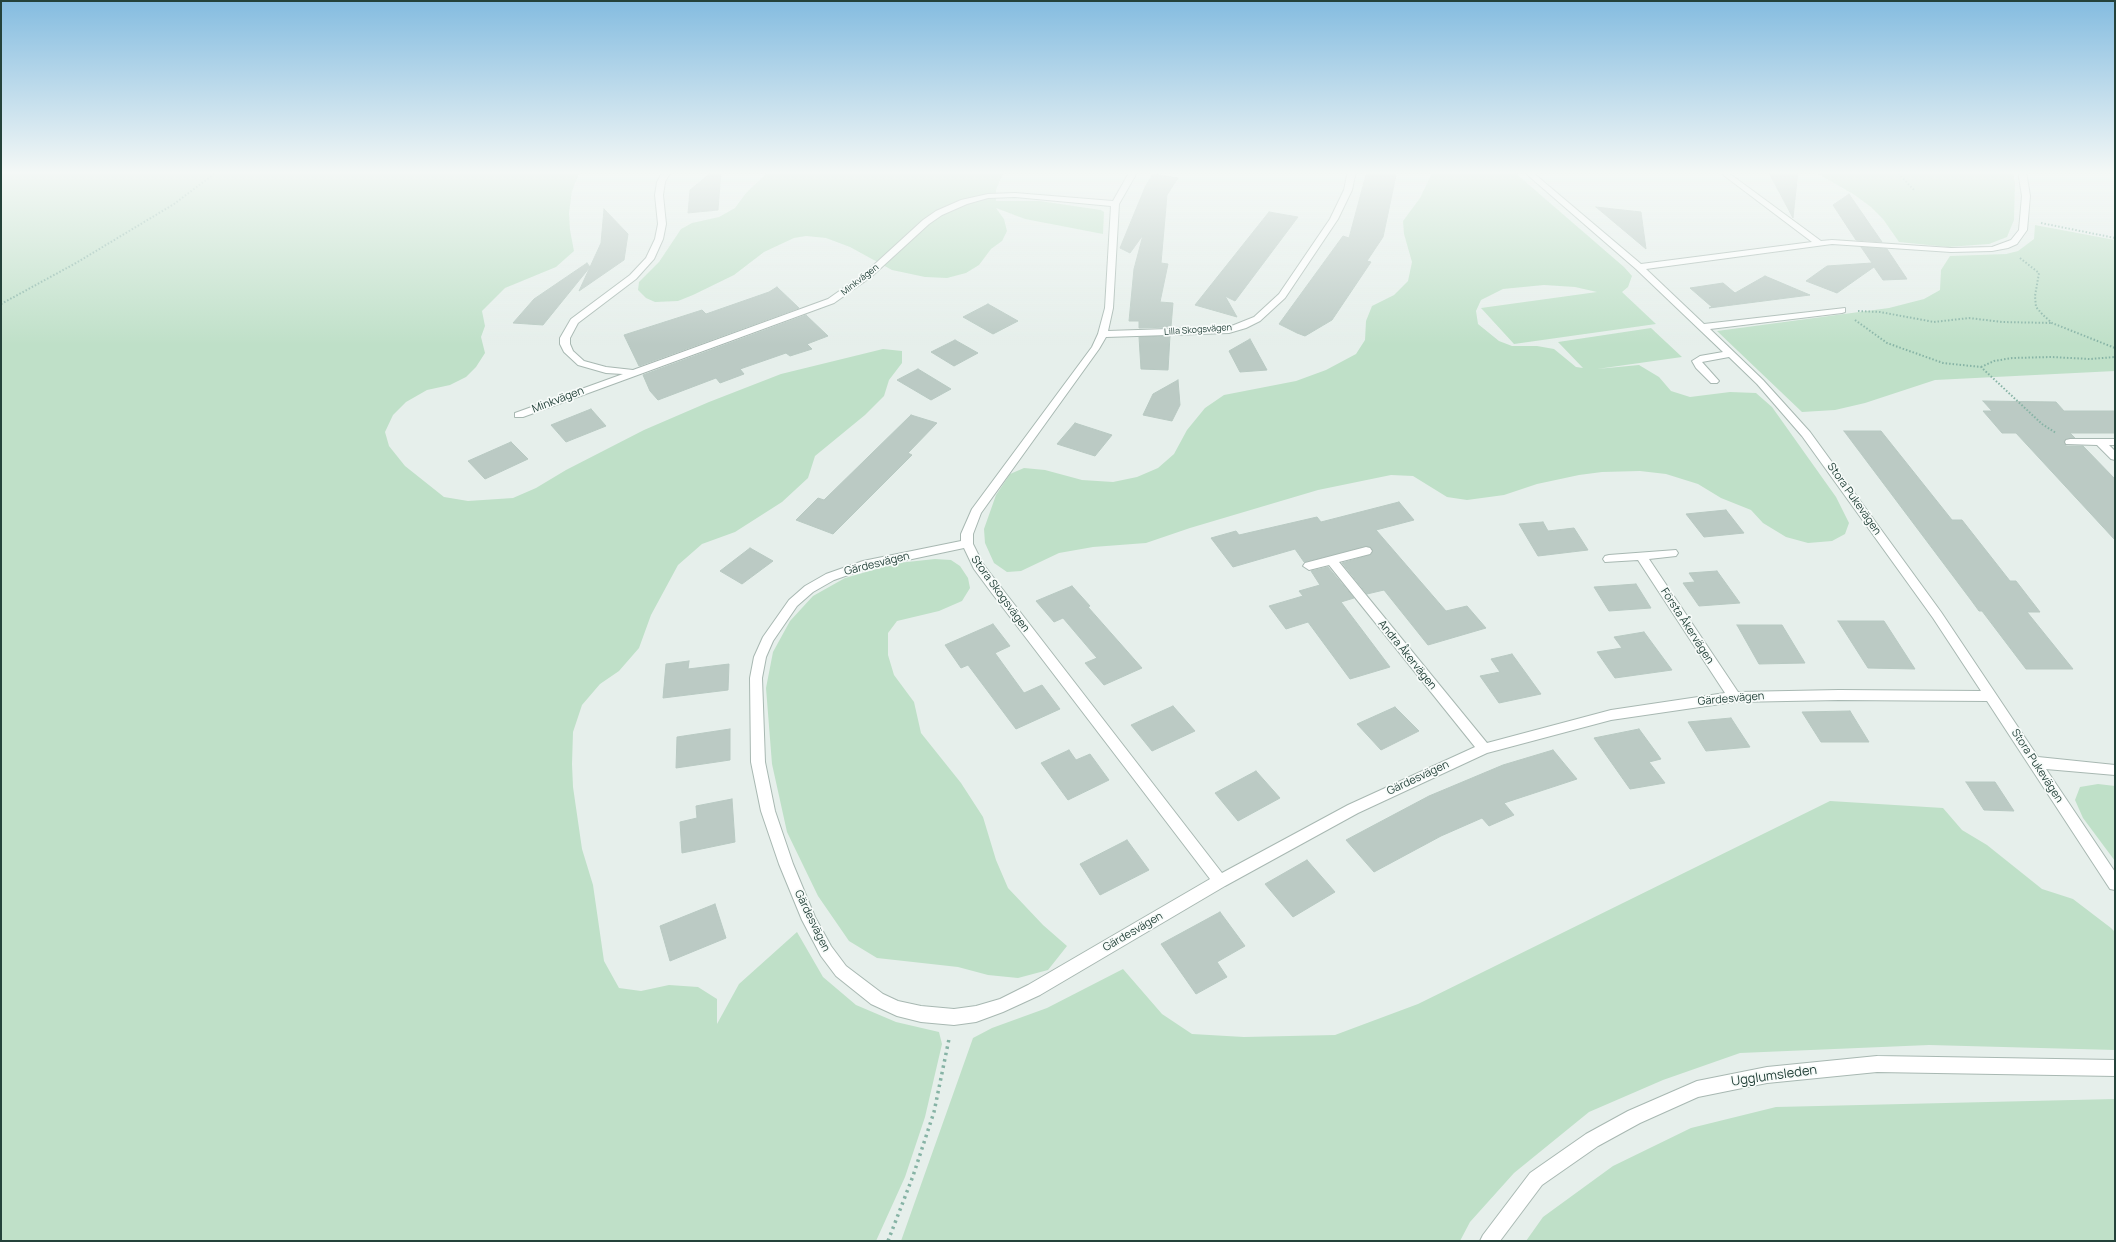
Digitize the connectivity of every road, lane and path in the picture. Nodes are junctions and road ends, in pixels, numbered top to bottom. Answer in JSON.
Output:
{"nodes":[{"id":1,"x":133,"y":229,"type":"edge"},
{"id":2,"x":661,"y":229,"type":"edge"},
{"id":3,"x":918,"y":229,"type":"edge"},
{"id":4,"x":1114,"y":229,"type":"edge"},
{"id":5,"x":1327,"y":229,"type":"edge"},
{"id":6,"x":1594,"y":229,"type":"edge"},
{"id":7,"x":1799,"y":229,"type":"edge"},
{"id":8,"x":2023,"y":229,"type":"edge"},
{"id":9,"x":2069,"y":229,"type":"edge"},
{"id":10,"x":2115,"y":238,"type":"edge"},
{"id":11,"x":1818,"y":243,"type":"junction"},
{"id":12,"x":1998,"y":247,"type":"junction"},
{"id":13,"x":1639,"y":267,"type":"junction"},
{"id":14,"x":1,"y":304,"type":"edge"},
{"id":15,"x":1842,"y":310,"type":"junction"},
{"id":16,"x":2052,"y":323,"type":"junction"},
{"id":17,"x":1704,"y":328,"type":"junction"},
{"id":18,"x":1103,"y":334,"type":"junction"},
{"id":19,"x":2115,"y":348,"type":"edge"},
{"id":20,"x":1732,"y":354,"type":"junction"},
{"id":21,"x":2115,"y":357,"type":"edge"},
{"id":22,"x":1981,"y":367,"type":"junction"},
{"id":23,"x":643,"y":369,"type":"junction"},
{"id":24,"x":1714,"y":381,"type":"dead end"},
{"id":25,"x":519,"y":415,"type":"dead end"},
{"id":26,"x":2070,"y":442,"type":"joint"},
{"id":27,"x":2100,"y":442,"type":"junction"},
{"id":28,"x":2115,"y":442,"type":"edge"},
{"id":29,"x":2115,"y":457,"type":"edge"},
{"id":30,"x":967,"y":544,"type":"junction"},
{"id":31,"x":1366,"y":551,"type":"dead end"},
{"id":32,"x":1672,"y":553,"type":"dead end"},
{"id":33,"x":1641,"y":556,"type":"junction"},
{"id":34,"x":1609,"y":559,"type":"dead end"},
{"id":35,"x":1331,"y":560,"type":"junction"},
{"id":36,"x":1309,"y":566,"type":"dead end"},
{"id":37,"x":1990,"y":696,"type":"junction"},
{"id":38,"x":1734,"y":697,"type":"junction"},
{"id":39,"x":1484,"y":749,"type":"junction"},
{"id":40,"x":2033,"y":762,"type":"junction"},
{"id":41,"x":2115,"y":770,"type":"edge"},
{"id":42,"x":1220,"y":881,"type":"junction"},
{"id":43,"x":2115,"y":884,"type":"edge"},
{"id":44,"x":954,"y":1017,"type":"junction"},
{"id":45,"x":2115,"y":1068,"type":"edge"},
{"id":46,"x":888,"y":1241,"type":"edge"},
{"id":47,"x":1489,"y":1241,"type":"edge"}],
"edges":[{"from":1,"to":14,"type":"path"},
{"from":2,"to":23,"type":"street","name":"Minkvägen"},
{"from":3,"to":23,"type":"street","name":"Minkvägen"},
{"from":4,"to":18,"type":"street","name":"Stora Skogsvägen"},
{"from":5,"to":18,"type":"street","name":"Lilla Skogsvägen"},
{"from":6,"to":13,"type":"street","name":"Stora Pukevägen"},
{"from":7,"to":11,"type":"street"},
{"from":8,"to":12,"type":"street"},
{"from":9,"to":10,"type":"path"},
{"from":11,"to":12,"type":"street"},
{"from":11,"to":13,"type":"street"},
{"from":12,"to":16,"type":"path"},
{"from":13,"to":17,"type":"street","name":"Stora Pukevägen"},
{"from":15,"to":16,"type":"path"},
{"from":15,"to":17,"type":"street"},
{"from":15,"to":22,"type":"path"},
{"from":16,"to":19,"type":"path"},
{"from":17,"to":20,"type":"street","name":"Stora Pukevägen"},
{"from":18,"to":30,"type":"street","name":"Stora Skogsvägen"},
{"from":20,"to":24,"type":"street"},
{"from":20,"to":37,"type":"street","name":"Stora Pukevägen"},
{"from":21,"to":22,"type":"path"},
{"from":22,"to":26,"type":"path"},
{"from":23,"to":25,"type":"street","name":"Minkvägen"},
{"from":26,"to":27,"type":"street"},
{"from":27,"to":28,"type":"street"},
{"from":27,"to":29,"type":"street"},
{"from":30,"to":42,"type":"street","name":"Stora Skogsvägen"},
{"from":30,"to":44,"type":"street","name":"Gärdesvägen"},
{"from":31,"to":35,"type":"street"},
{"from":32,"to":33,"type":"street"},
{"from":33,"to":34,"type":"street"},
{"from":33,"to":38,"type":"street","name":"Första Åkervägen"},
{"from":35,"to":36,"type":"street"},
{"from":35,"to":39,"type":"street","name":"Andra Åkervägen"},
{"from":37,"to":38,"type":"street","name":"Gärdesvägen"},
{"from":37,"to":40,"type":"street","name":"Stora Pukevägen"},
{"from":38,"to":39,"type":"street","name":"Gärdesvägen"},
{"from":39,"to":42,"type":"street","name":"Gärdesvägen"},
{"from":40,"to":41,"type":"street"},
{"from":40,"to":43,"type":"street","name":"Stora Pukevägen"},
{"from":42,"to":44,"type":"street","name":"Gärdesvägen"},
{"from":44,"to":46,"type":"path"},
{"from":45,"to":47,"type":"street","name":"Ugglumsleden"}]}
